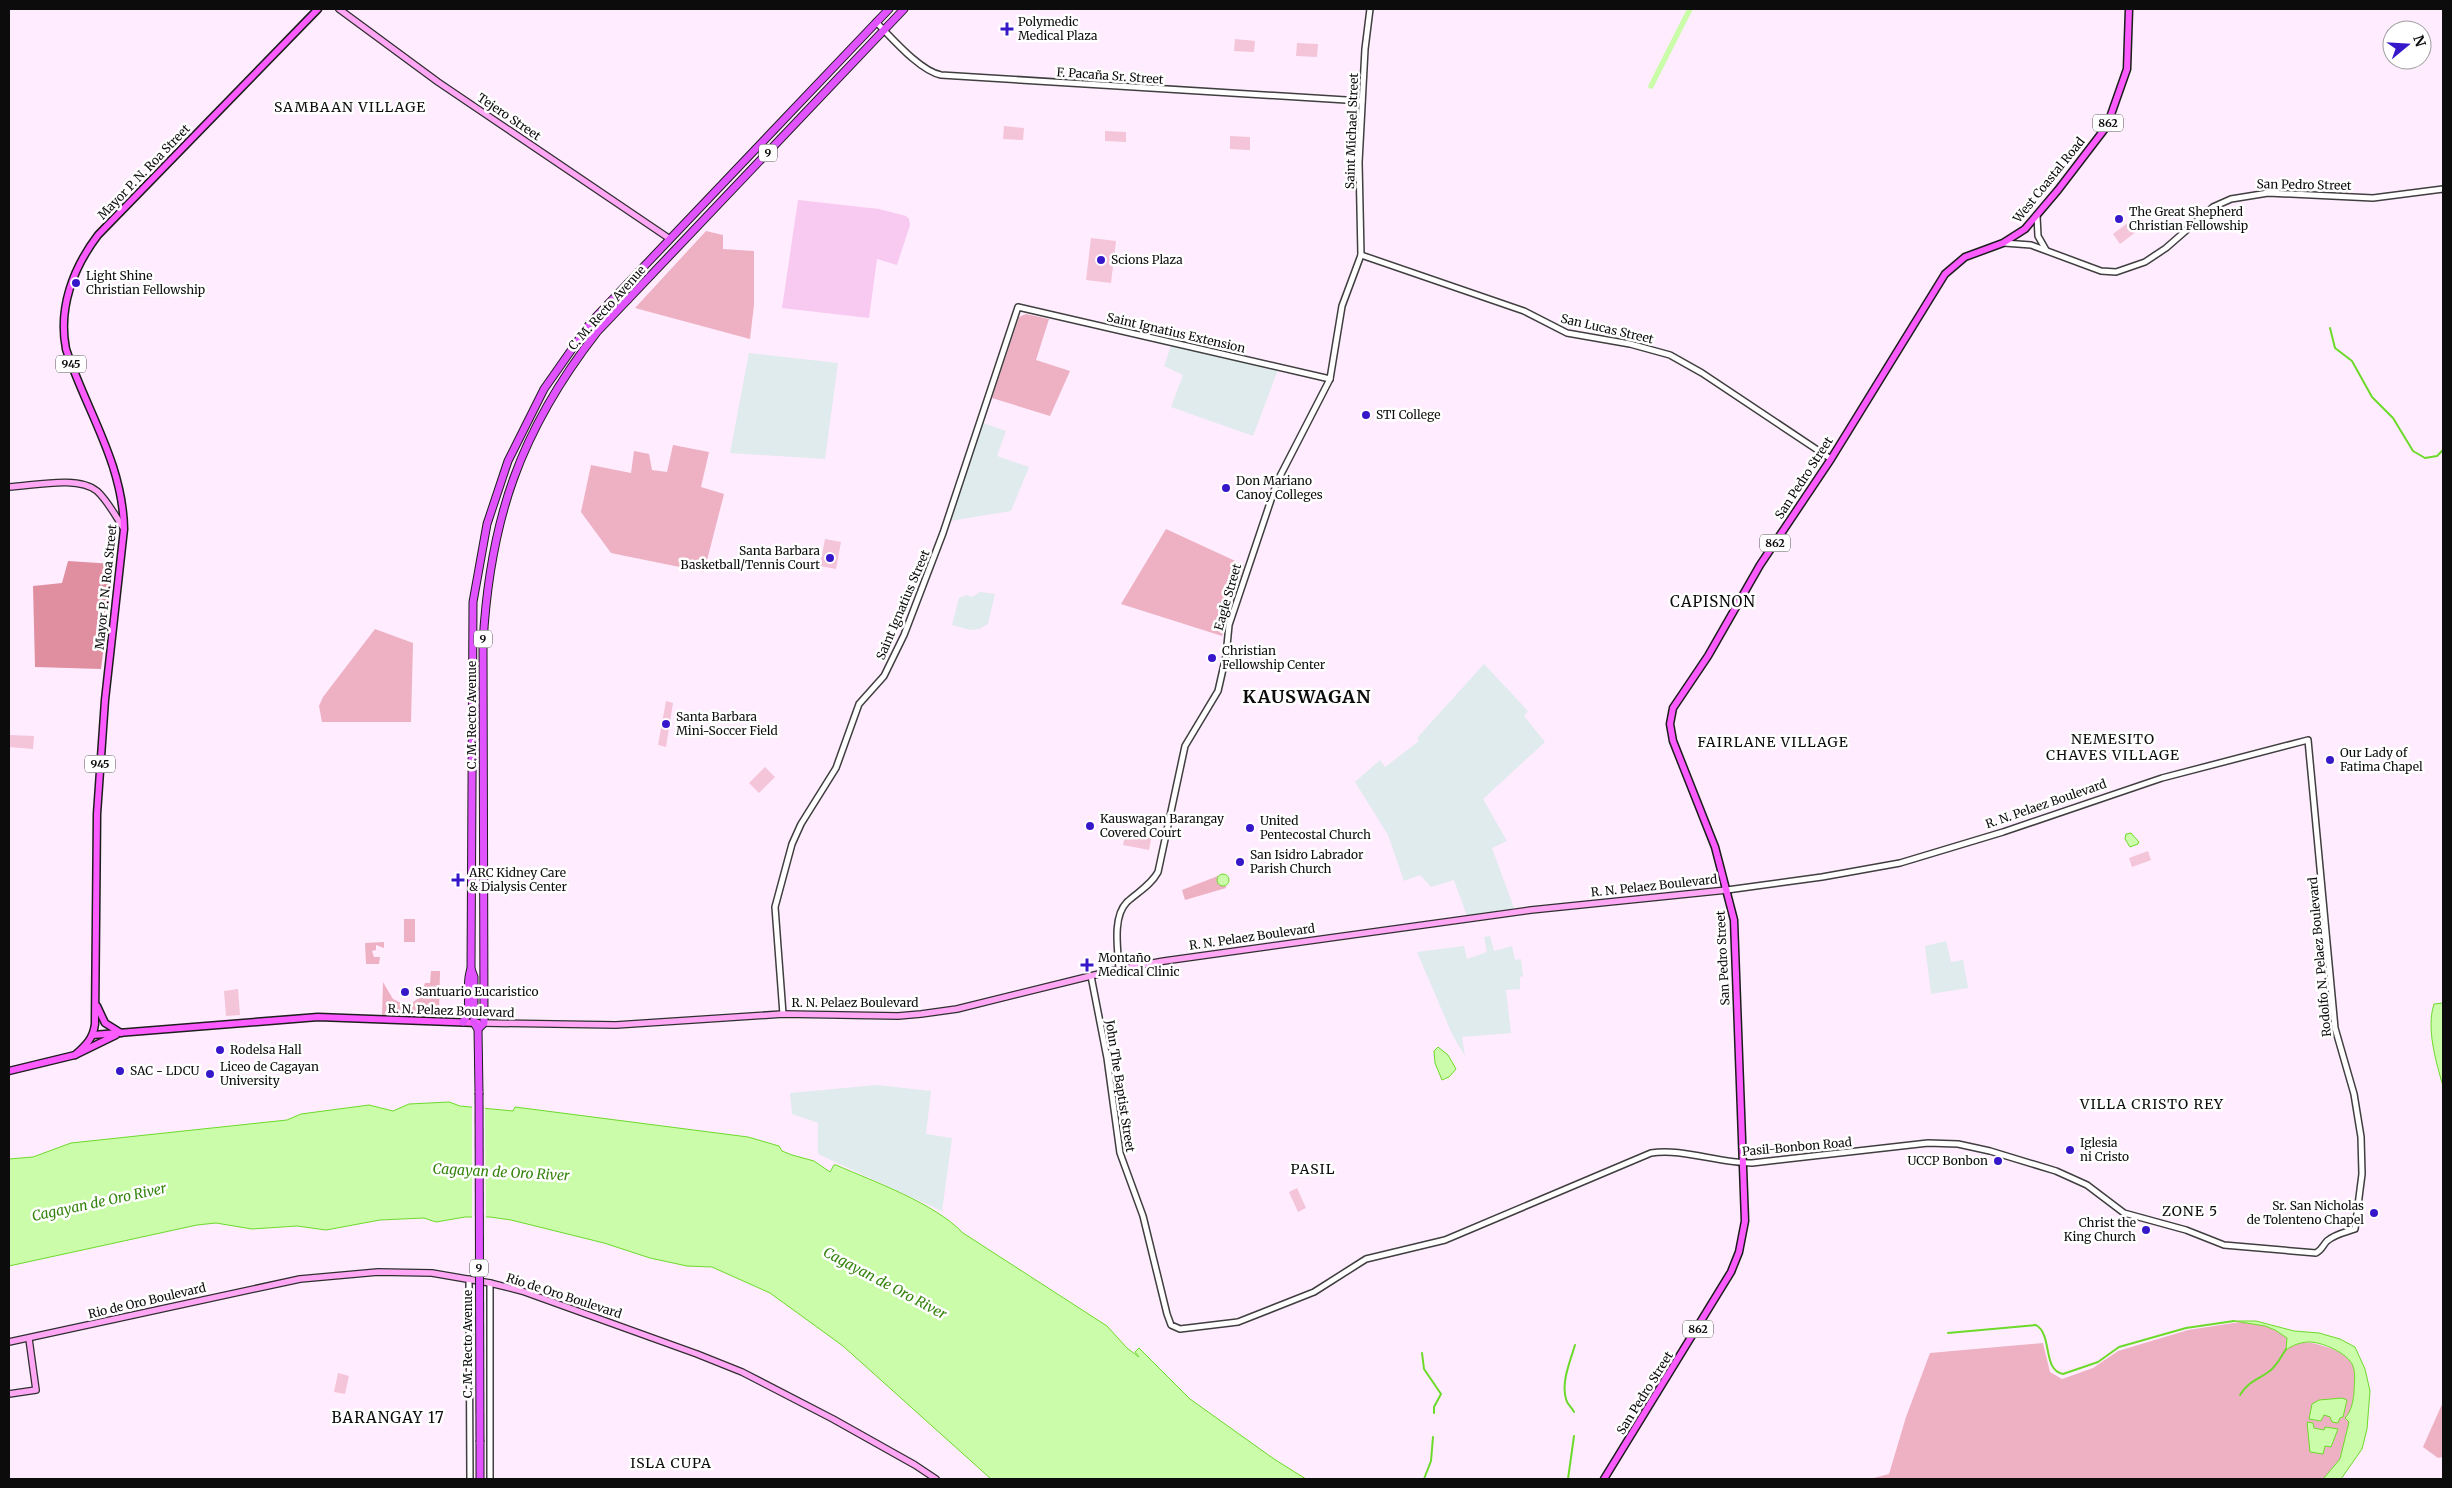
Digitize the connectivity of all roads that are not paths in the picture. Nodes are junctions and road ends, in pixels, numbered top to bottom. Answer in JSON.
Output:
{"nodes":[{"id":1,"x":318,"y":9,"type":"edge"},
{"id":2,"x":339,"y":9,"type":"edge"},
{"id":3,"x":889,"y":9,"type":"edge"},
{"id":4,"x":904,"y":9,"type":"edge"},
{"id":5,"x":1370,"y":9,"type":"edge"},
{"id":6,"x":2129,"y":9,"type":"edge"},
{"id":7,"x":876,"y":22,"type":"junction"},
{"id":8,"x":883,"y":30,"type":"junction"},
{"id":9,"x":1362,"y":101,"type":"junction"},
{"id":10,"x":2443,"y":188,"type":"edge"},
{"id":11,"x":2038,"y":216,"type":"junction"},
{"id":12,"x":670,"y":239,"type":"junction"},
{"id":13,"x":2003,"y":243,"type":"junction"},
{"id":14,"x":2047,"y":251,"type":"junction"},
{"id":15,"x":1361,"y":255,"type":"junction"},
{"id":16,"x":623,"y":288,"type":"junction"},
{"id":17,"x":631,"y":296,"type":"junction"},
{"id":18,"x":613,"y":298,"type":"junction"},
{"id":19,"x":622,"y":306,"type":"junction"},
{"id":20,"x":1018,"y":307,"type":"joint"},
{"id":21,"x":1330,"y":379,"type":"junction"},
{"id":22,"x":1831,"y":459,"type":"junction"},
{"id":23,"x":508,"y":461,"type":"junction"},
{"id":24,"x":518,"y":465,"type":"junction"},
{"id":25,"x":9,"y":487,"type":"edge"},
{"id":26,"x":124,"y":529,"type":"junction"},
{"id":27,"x":2308,"y":740,"type":"joint"},
{"id":28,"x":472,"y":773,"type":"junction"},
{"id":29,"x":483,"y":773,"type":"junction"},
{"id":30,"x":472,"y":874,"type":"junction"},
{"id":31,"x":484,"y":875,"type":"junction"},
{"id":32,"x":1727,"y":890,"type":"junction"},
{"id":33,"x":471,"y":969,"type":"junction"},
{"id":34,"x":1119,"y":969,"type":"junction"},
{"id":35,"x":1091,"y":976,"type":"junction"},
{"id":36,"x":96,"y":1001,"type":"junction"},
{"id":37,"x":783,"y":1014,"type":"junction"},
{"id":38,"x":462,"y":1022,"type":"junction"},
{"id":39,"x":484,"y":1023,"type":"junction"},
{"id":40,"x":476,"y":1026,"type":"junction"},
{"id":41,"x":122,"y":1033,"type":"junction"},
{"id":42,"x":93,"y":1035,"type":"junction"},
{"id":43,"x":75,"y":1054,"type":"junction"},
{"id":44,"x":9,"y":1071,"type":"edge"},
{"id":45,"x":1743,"y":1163,"type":"junction"},
{"id":46,"x":2355,"y":1229,"type":"joint"},
{"id":47,"x":1152,"y":1254,"type":"joint"},
{"id":48,"x":469,"y":1279,"type":"junction"},
{"id":49,"x":490,"y":1283,"type":"junction"},
{"id":50,"x":470,"y":1333,"type":"junction"},
{"id":51,"x":489,"y":1334,"type":"junction"},
{"id":52,"x":29,"y":1339,"type":"junction"},
{"id":53,"x":9,"y":1342,"type":"edge"},
{"id":54,"x":9,"y":1394,"type":"edge"},
{"id":55,"x":470,"y":1479,"type":"edge"},
{"id":56,"x":480,"y":1479,"type":"edge"},
{"id":57,"x":490,"y":1479,"type":"edge"},
{"id":58,"x":936,"y":1479,"type":"edge"},
{"id":59,"x":1604,"y":1479,"type":"edge"}],
"edges":[{"from":1,"to":26,"type":"main road","name":"Mayor P. N. Roa Street","number":"945"},
{"from":2,"to":12,"type":"main road","name":"Tejero Street"},
{"from":3,"to":7,"type":"highway","name":"C. M. Recto Avenue","number":"9"},
{"from":4,"to":8,"type":"highway","name":"C. M. Recto Avenue","number":"9"},
{"from":5,"to":9,"type":"street","name":"Saint Michael Street"},
{"from":6,"to":11,"type":"main road","name":"West Coastal Road","number":"862"},
{"from":7,"to":8,"type":"street","name":"F. Pacaña Sr. Street"},
{"from":7,"to":12,"type":"highway","name":"C. M. Recto Avenue","number":"9"},
{"from":8,"to":9,"type":"street","name":"F. Pacaña Sr. Street"},
{"from":8,"to":17,"type":"highway","name":"C. M. Recto Avenue","number":"9"},
{"from":9,"to":15,"type":"street","name":"Saint Michael Street"},
{"from":10,"to":14,"type":"street","name":"San Pedro Street"},
{"from":11,"to":13,"type":"main road","name":"West Coastal Road","number":"862"},
{"from":11,"to":14,"type":"street"},
{"from":12,"to":16,"type":"highway","name":"C. M. Recto Avenue","number":"9"},
{"from":13,"to":14,"type":"street","name":"San Pedro Street"},
{"from":13,"to":22,"type":"main road","name":"San Pedro Street","number":"862"},
{"from":15,"to":21,"type":"street","name":"Eagle Street"},
{"from":15,"to":22,"type":"street","name":"San Lucas Street"},
{"from":16,"to":17,"type":"highway"},
{"from":16,"to":18,"type":"highway","name":"C. M. Recto Avenue","number":"9"},
{"from":17,"to":19,"type":"highway","name":"C. M. Recto Avenue","number":"9"},
{"from":18,"to":19,"type":"highway"},
{"from":18,"to":23,"type":"highway","name":"C. M. Recto Avenue","number":"9"},
{"from":19,"to":24,"type":"highway","name":"C. M. Recto Avenue","number":"9"},
{"from":20,"to":21,"type":"street","name":"Saint Ignatius Extension"},
{"from":20,"to":37,"type":"street","name":"Saint Ignatius Street"},
{"from":21,"to":34,"type":"street","name":"Eagle Street"},
{"from":22,"to":32,"type":"main road","name":"San Pedro Street","number":"862"},
{"from":23,"to":24,"type":"highway"},
{"from":23,"to":28,"type":"highway","name":"C. M. Recto Avenue","number":"9"},
{"from":24,"to":29,"type":"highway","name":"C. M. Recto Avenue","number":"9"},
{"from":25,"to":26,"type":"main road"},
{"from":26,"to":36,"type":"main road","name":"Mayor P. N. Roa Street","number":"945"},
{"from":27,"to":32,"type":"street","name":"R. N. Pelaez Boulevard"},
{"from":27,"to":46,"type":"street","name":"Rodolfo N. Pelaez Boulevard"},
{"from":28,"to":29,"type":"highway"},
{"from":28,"to":30,"type":"highway","name":"C. M. Recto Avenue","number":"9"},
{"from":29,"to":31,"type":"highway","name":"C. M. Recto Avenue","number":"9"},
{"from":30,"to":31,"type":"highway"},
{"from":30,"to":33,"type":"highway","name":"C. M. Recto Avenue","number":"9"},
{"from":31,"to":39,"type":"highway","name":"C. M. Recto Avenue","number":"9"},
{"from":32,"to":34,"type":"main road","name":"R. N. Pelaez Boulevard"},
{"from":32,"to":45,"type":"main road","name":"San Pedro Street","number":"862"},
{"from":33,"to":38,"type":"highway"},
{"from":33,"to":40,"type":"highway","name":"C. M. Recto Avenue","number":"9"},
{"from":34,"to":35,"type":"main road","name":"R. N. Pelaez Boulevard"},
{"from":35,"to":37,"type":"main road","name":"R. N. Pelaez Boulevard"},
{"from":35,"to":47,"type":"street","name":"John The Baptist Street"},
{"from":36,"to":41,"type":"main road"},
{"from":36,"to":42,"type":"main road","name":"Mayor P. N. Roa Street","number":"945"},
{"from":37,"to":39,"type":"main road","name":"R. N. Pelaez Boulevard"},
{"from":38,"to":40,"type":"main road","name":"R. N. Pelaez Boulevard"},
{"from":38,"to":41,"type":"main road","name":"R. N. Pelaez Boulevard"},
{"from":39,"to":40,"type":"highway"},
{"from":40,"to":56,"type":"highway","name":"C. M. Recto Avenue","number":"9","bridge":true},
{"from":41,"to":42,"type":"main road","name":"R. N. Pelaez Boulevard"},
{"from":41,"to":43,"type":"main road"},
{"from":42,"to":43,"type":"main road"},
{"from":43,"to":44,"type":"main road"},
{"from":45,"to":46,"type":"street","name":"Pasil-Bonbon Road"},
{"from":45,"to":47,"type":"street","name":"Pasil-Bonbon Road"},
{"from":45,"to":59,"type":"main road","name":"San Pedro Street","number":"862"},
{"from":48,"to":49,"type":"main road","name":"Rio de Oro Boulevard"},
{"from":48,"to":50,"type":"street"},
{"from":48,"to":52,"type":"main road","name":"Rio de Oro Boulevard"},
{"from":49,"to":51,"type":"street"},
{"from":49,"to":58,"type":"main road","name":"Rio de Oro Boulevard"},
{"from":50,"to":51,"type":"street"},
{"from":50,"to":55,"type":"street"},
{"from":51,"to":57,"type":"street"},
{"from":52,"to":53,"type":"main road","name":"Rio de Oro Boulevard"},
{"from":52,"to":54,"type":"main road"}]}
